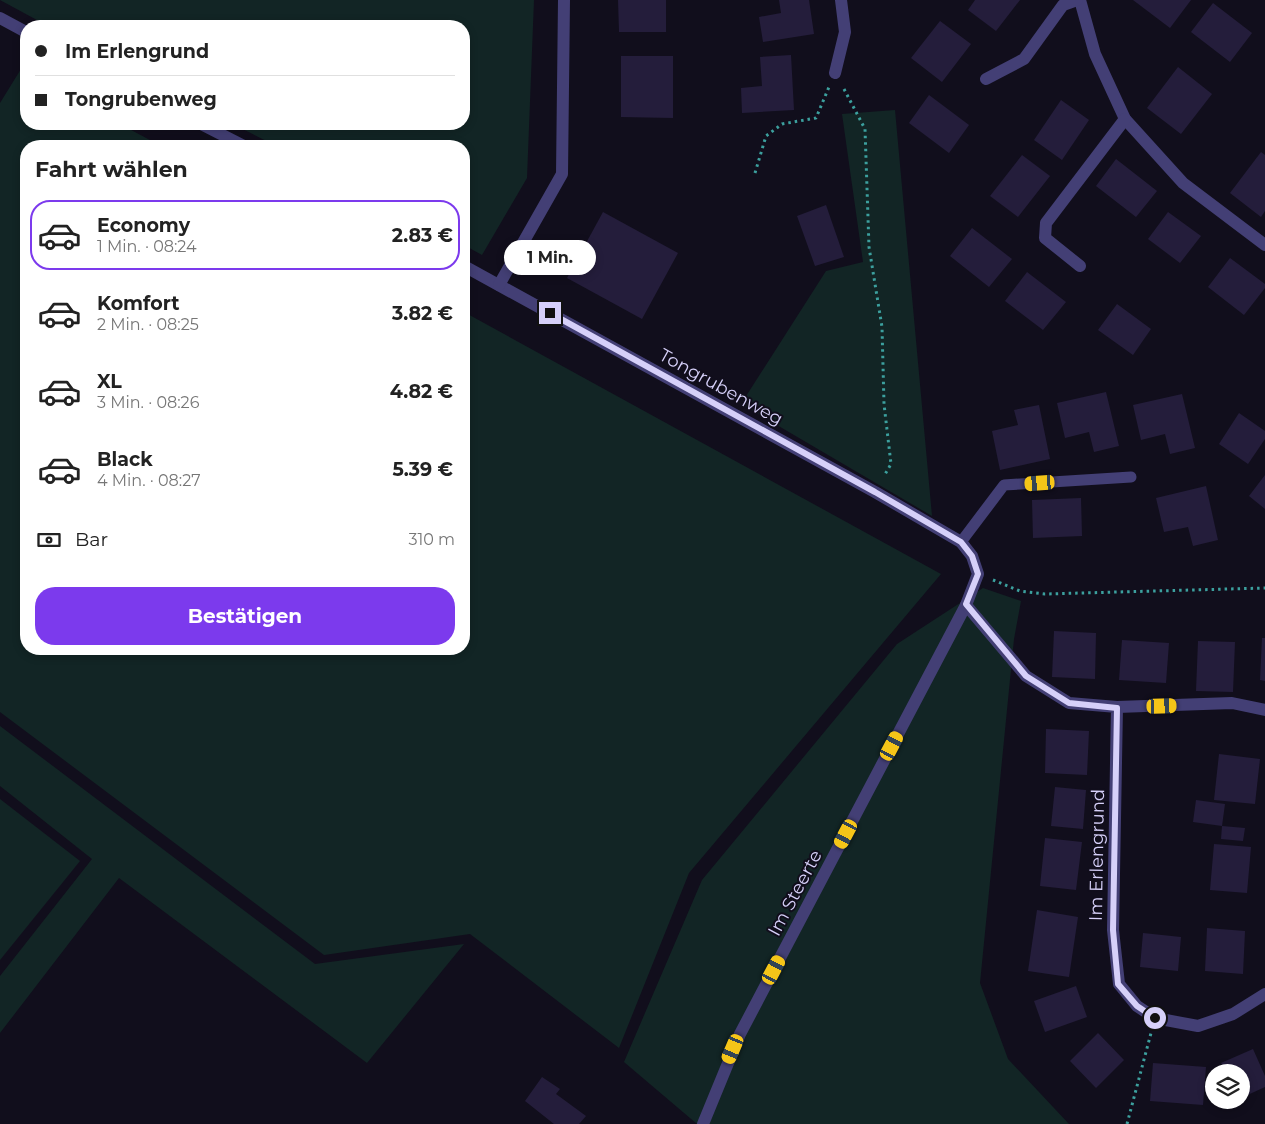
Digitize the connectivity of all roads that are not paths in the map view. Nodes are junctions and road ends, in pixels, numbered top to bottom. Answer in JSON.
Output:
{"nodes":[{"id":1,"x":564,"y":0,"type":"edge"},
{"id":2,"x":841,"y":0,"type":"edge"},
{"id":3,"x":1078,"y":0,"type":"edge"},
{"id":4,"x":0,"y":18,"type":"edge"},
{"id":5,"x":20,"y":29,"type":"edge"},
{"id":6,"x":835,"y":73,"type":"road end"},
{"id":7,"x":986,"y":79,"type":"dead end"},
{"id":8,"x":1125,"y":120,"type":"junction"},
{"id":9,"x":213,"y":130,"type":"edge"},
{"id":10,"x":232,"y":140,"type":"edge"},
{"id":11,"x":1265,"y":245,"type":"edge"},
{"id":12,"x":1080,"y":266,"type":"dead end"},
{"id":13,"x":470,"y":269,"type":"edge"},
{"id":14,"x":499,"y":285,"type":"junction"},
{"id":15,"x":1131,"y":477,"type":"dead end"},
{"id":16,"x":961,"y":542,"type":"junction"},
{"id":17,"x":978,"y":574,"type":"joint"},
{"id":18,"x":966,"y":604,"type":"junction"},
{"id":19,"x":1117,"y":708,"type":"junction"},
{"id":20,"x":1265,"y":710,"type":"edge"},
{"id":21,"x":1265,"y":994,"type":"edge"},
{"id":22,"x":703,"y":1124,"type":"edge"}],
"edges":[{"from":1,"to":14,"type":"street"},
{"from":2,"to":6,"type":"street"},
{"from":3,"to":7,"type":"street"},
{"from":3,"to":8,"type":"street"},
{"from":4,"to":5,"type":"street"},
{"from":8,"to":11,"type":"street"},
{"from":8,"to":12,"type":"street"},
{"from":9,"to":10,"type":"street"},
{"from":13,"to":14,"type":"street","name":"Tongrubenweg"},
{"from":14,"to":16,"type":"street","name":"Tongrubenweg"},
{"from":15,"to":16,"type":"lane"},
{"from":16,"to":17,"type":"street","name":"Tongrubenweg"},
{"from":17,"to":18,"type":"street","name":"Im Steerte"},
{"from":18,"to":19,"type":"street"},
{"from":18,"to":22,"type":"street","name":"Im Steerte"},
{"from":19,"to":20,"type":"street"},
{"from":19,"to":21,"type":"street","name":"Im Erlengrund"}]}
